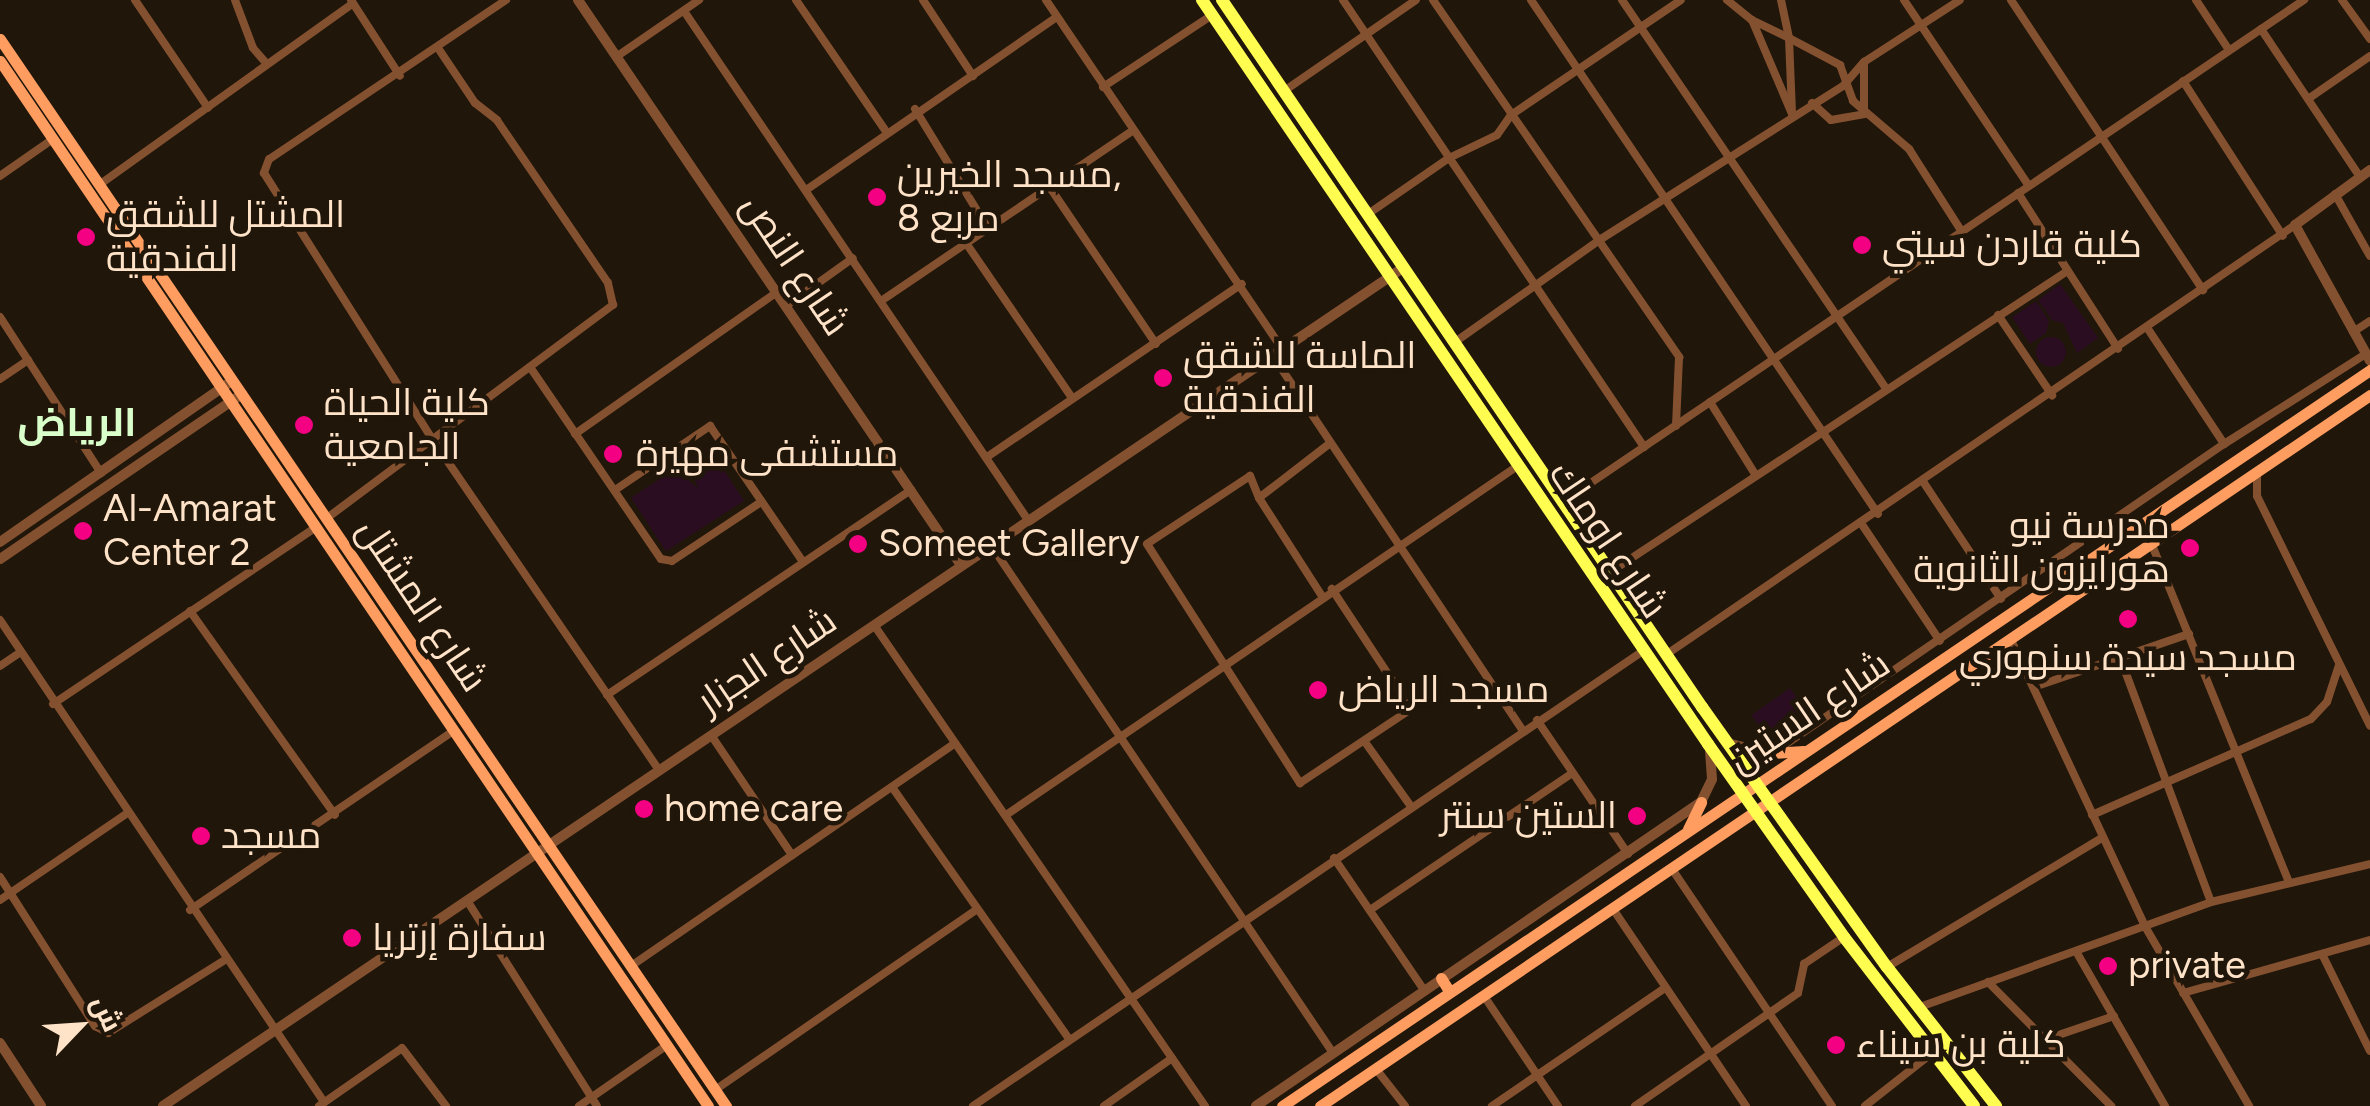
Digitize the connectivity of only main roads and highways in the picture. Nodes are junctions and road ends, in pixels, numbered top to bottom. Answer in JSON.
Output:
{"nodes":[{"id":1,"x":1202,"y":0,"type":"edge"},
{"id":2,"x":1222,"y":0,"type":"edge"},
{"id":3,"x":0,"y":39,"type":"edge"},
{"id":4,"x":0,"y":61,"type":"edge"},
{"id":5,"x":1398,"y":271,"type":"junction"},
{"id":6,"x":2370,"y":370,"type":"edge"},
{"id":7,"x":227,"y":384,"type":"junction"},
{"id":8,"x":2370,"y":394,"type":"edge"},
{"id":9,"x":236,"y":398,"type":"junction"},
{"id":10,"x":1872,"y":705,"type":"junction"},
{"id":11,"x":1886,"y":722,"type":"junction"},
{"id":12,"x":1807,"y":750,"type":"junction"},
{"id":13,"x":1773,"y":753,"type":"road end"},
{"id":14,"x":1758,"y":784,"type":"junction"},
{"id":15,"x":1744,"y":792,"type":"junction"},
{"id":16,"x":1770,"y":801,"type":"junction"},
{"id":17,"x":1701,"y":802,"type":"road end"},
{"id":18,"x":1756,"y":811,"type":"junction"},
{"id":19,"x":1790,"y":829,"type":"junction"},
{"id":20,"x":1686,"y":832,"type":"junction"},
{"id":21,"x":1776,"y":840,"type":"junction"},
{"id":22,"x":1440,"y":978,"type":"road end"},
{"id":23,"x":1449,"y":991,"type":"junction"},
{"id":24,"x":1332,"y":1071,"type":"junction"},
{"id":25,"x":1312,"y":1085,"type":"junction"},
{"id":26,"x":1346,"y":1089,"type":"junction"},
{"id":27,"x":1322,"y":1104,"type":"edge"},
{"id":28,"x":708,"y":1106,"type":"edge"},
{"id":29,"x":726,"y":1106,"type":"edge"},
{"id":30,"x":1282,"y":1106,"type":"edge"},
{"id":31,"x":1974,"y":1106,"type":"edge"},
{"id":32,"x":1996,"y":1106,"type":"edge"}],
"edges":[{"from":1,"to":5,"type":"main road","name":"شارع اوماك"},
{"from":2,"to":5,"type":"main road","name":"شارع اوماك"},
{"from":3,"to":7,"type":"main road","name":"شارع المشتل"},
{"from":4,"to":7,"type":"main road","name":"شارع المشتل"},
{"from":5,"to":14,"type":"main road","name":"شارع اوماك"},
{"from":5,"to":15,"type":"main road","name":"شارع اوماك"},
{"from":6,"to":10,"type":"main road","name":"شارع الستين"},
{"from":7,"to":9,"type":"main road","name":"شارع المشتل"},
{"from":8,"to":11,"type":"main road","name":"شارع الستين"},
{"from":9,"to":28,"type":"main road","name":"شارع المشتل"},
{"from":9,"to":29,"type":"main road","name":"شارع المشتل"},
{"from":10,"to":11,"type":"main road"},
{"from":10,"to":12,"type":"main road","name":"شارع الستين"},
{"from":11,"to":16,"type":"main road","name":"شارع الستين"},
{"from":12,"to":13,"type":"main road"},
{"from":12,"to":14,"type":"main road","name":"شارع الستين"},
{"from":14,"to":15,"type":"main road","name":"شارع الستين"},
{"from":14,"to":16,"type":"main road","name":"شارع اوماك"},
{"from":15,"to":18,"type":"main road","name":"شارع اوماك"},
{"from":15,"to":20,"type":"main road","name":"شارع الستين"},
{"from":16,"to":18,"type":"main road","name":"شارع الستين"},
{"from":16,"to":19,"type":"main road","name":"شارع اوماك"},
{"from":17,"to":20,"type":"main road"},
{"from":18,"to":21,"type":"main road","name":"شارع اوماك"},
{"from":18,"to":26,"type":"main road","name":"شارع الستين"},
{"from":19,"to":21,"type":"main road"},
{"from":19,"to":32,"type":"main road","name":"شارع اوماك"},
{"from":20,"to":23,"type":"main road","name":"شارع الستين"},
{"from":21,"to":31,"type":"main road","name":"شارع اوماك"},
{"from":22,"to":23,"type":"main road"},
{"from":23,"to":24,"type":"main road","name":"شارع الستين"},
{"from":24,"to":25,"type":"main road","name":"شارع الستين"},
{"from":24,"to":26,"type":"main road"},
{"from":25,"to":27,"type":"main road"},
{"from":25,"to":30,"type":"main road","name":"شارع الستين"},
{"from":26,"to":27,"type":"main road","name":"شارع الستين"}]}
